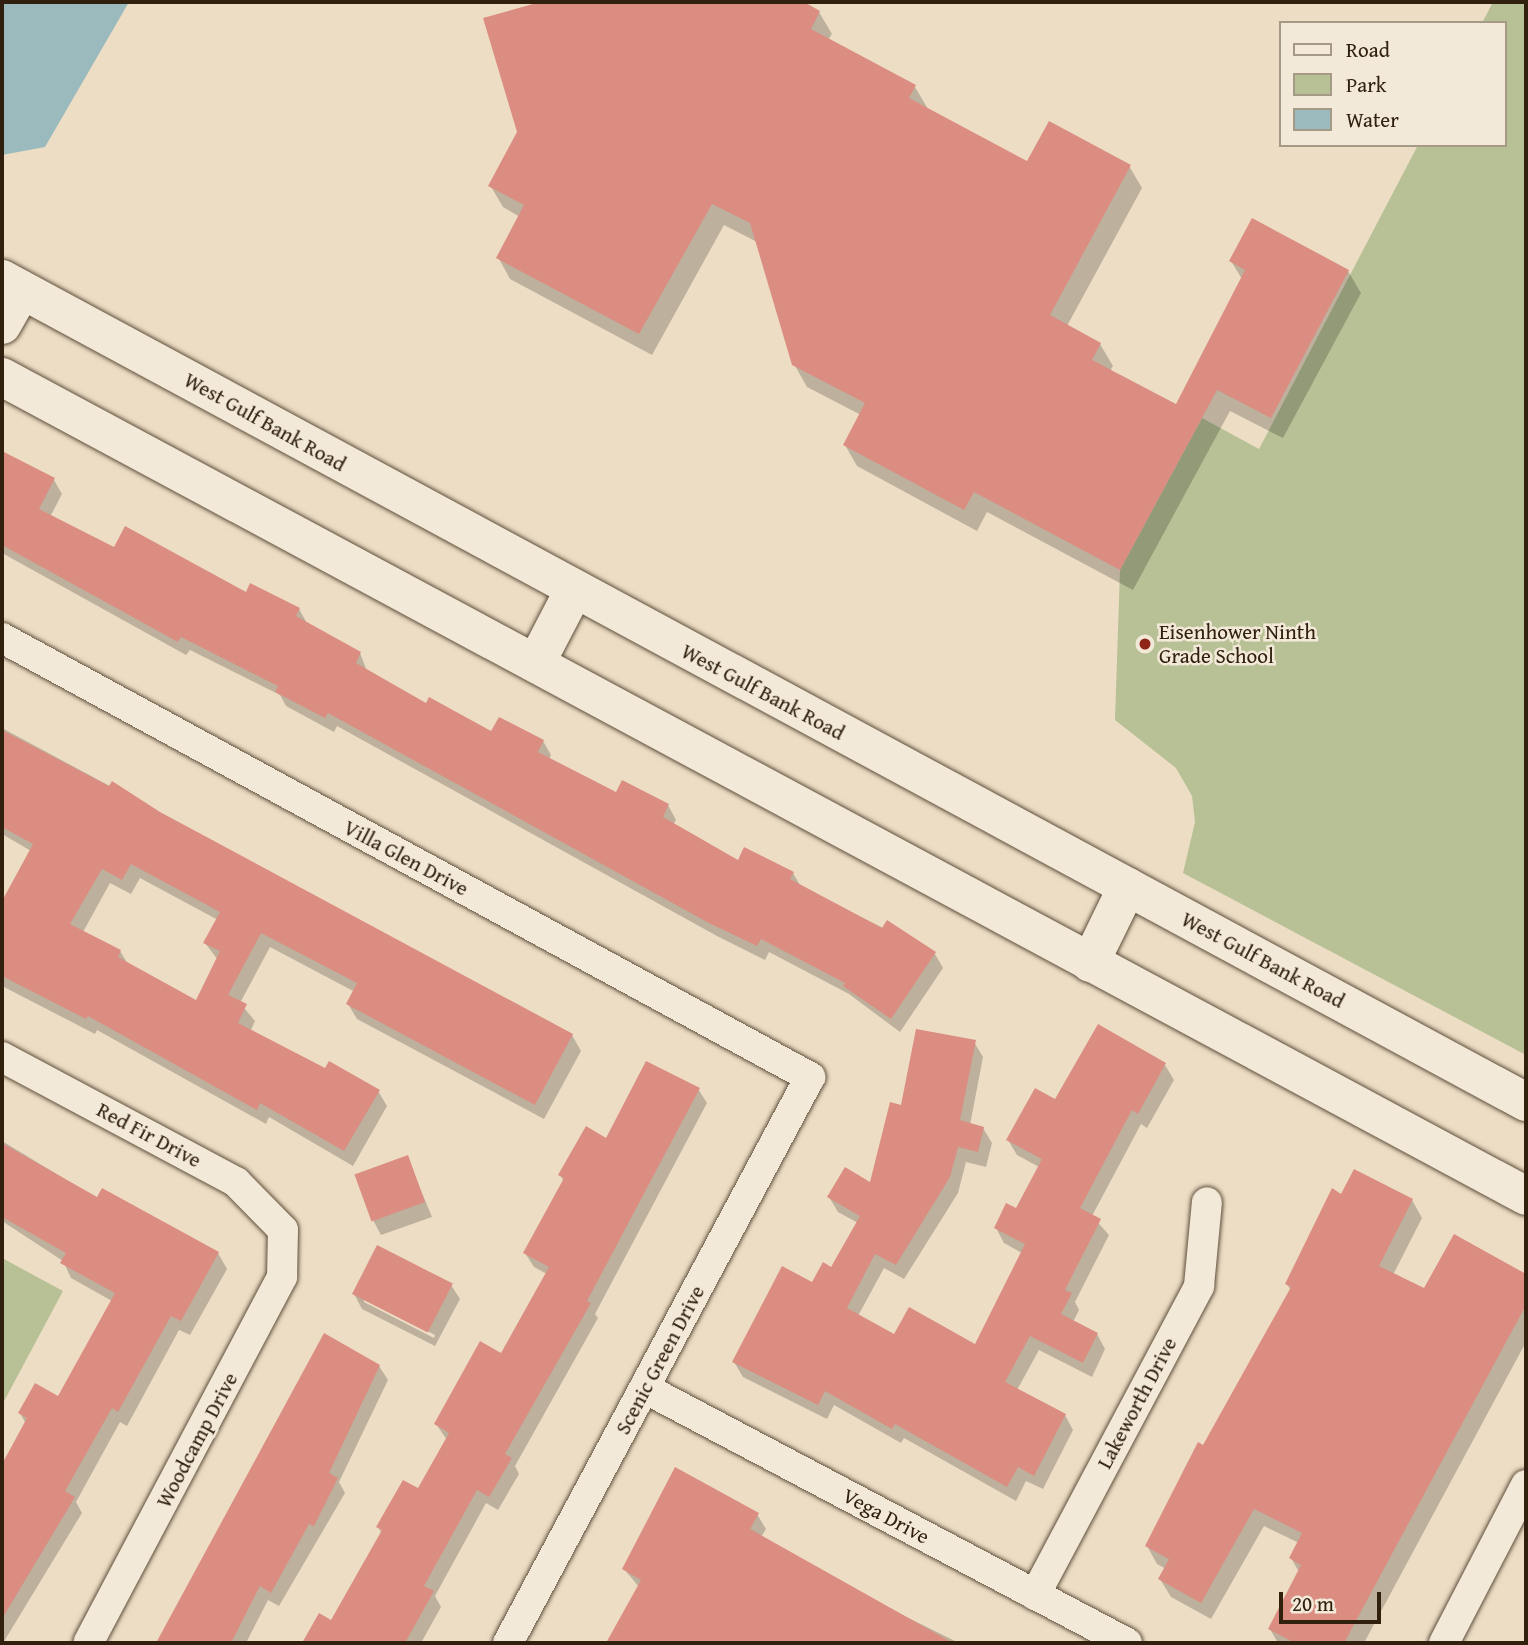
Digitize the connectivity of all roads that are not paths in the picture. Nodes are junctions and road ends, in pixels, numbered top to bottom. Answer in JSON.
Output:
{"nodes":[{"id":1,"x":12,"y":284,"type":"edge"},
{"id":2,"x":2,"y":325,"type":"edge"},
{"id":3,"x":2,"y":377,"type":"edge"},
{"id":4,"x":574,"y":590,"type":"junction"},
{"id":5,"x":2,"y":638,"type":"edge"},
{"id":6,"x":536,"y":663,"type":"junction"},
{"id":7,"x":1127,"y":887,"type":"junction"},
{"id":8,"x":1090,"y":963,"type":"junction"},
{"id":9,"x":2,"y":1057,"type":"edge"},
{"id":10,"x":810,"y":1077,"type":"joint"},
{"id":11,"x":1526,"y":1102,"type":"edge"},
{"id":12,"x":1526,"y":1196,"type":"edge"},
{"id":13,"x":1207,"y":1202,"type":"dead end"},
{"id":14,"x":283,"y":1230,"type":"joint"},
{"id":15,"x":646,"y":1389,"type":"junction"},
{"id":16,"x":1526,"y":1485,"type":"edge"},
{"id":17,"x":1035,"y":1595,"type":"junction"},
{"id":18,"x":88,"y":1643,"type":"edge"},
{"id":19,"x":508,"y":1643,"type":"edge"},
{"id":20,"x":1127,"y":1643,"type":"edge"},
{"id":21,"x":1444,"y":1643,"type":"edge"}],
"edges":[{"from":1,"to":2,"type":"main road"},
{"from":1,"to":4,"type":"main road","name":"West Gulf Bank Road"},
{"from":3,"to":6,"type":"main road"},
{"from":4,"to":6,"type":"main road"},
{"from":4,"to":7,"type":"main road","name":"West Gulf Bank Road"},
{"from":5,"to":10,"type":"street","name":"Villa Glen Drive"},
{"from":6,"to":8,"type":"main road"},
{"from":7,"to":8,"type":"main road"},
{"from":7,"to":11,"type":"main road","name":"West Gulf Bank Road"},
{"from":8,"to":12,"type":"main road"},
{"from":9,"to":14,"type":"street","name":"Red Fir Drive"},
{"from":10,"to":15,"type":"street","name":"Scenic Green Drive"},
{"from":13,"to":17,"type":"street","name":"Lakeworth Drive"},
{"from":14,"to":18,"type":"street","name":"Woodcamp Drive"},
{"from":15,"to":17,"type":"street","name":"Vega Drive"},
{"from":15,"to":19,"type":"street","name":"Scenic Green Drive"},
{"from":16,"to":21,"type":"street"},
{"from":17,"to":20,"type":"street","name":"Vega Drive"}]}
